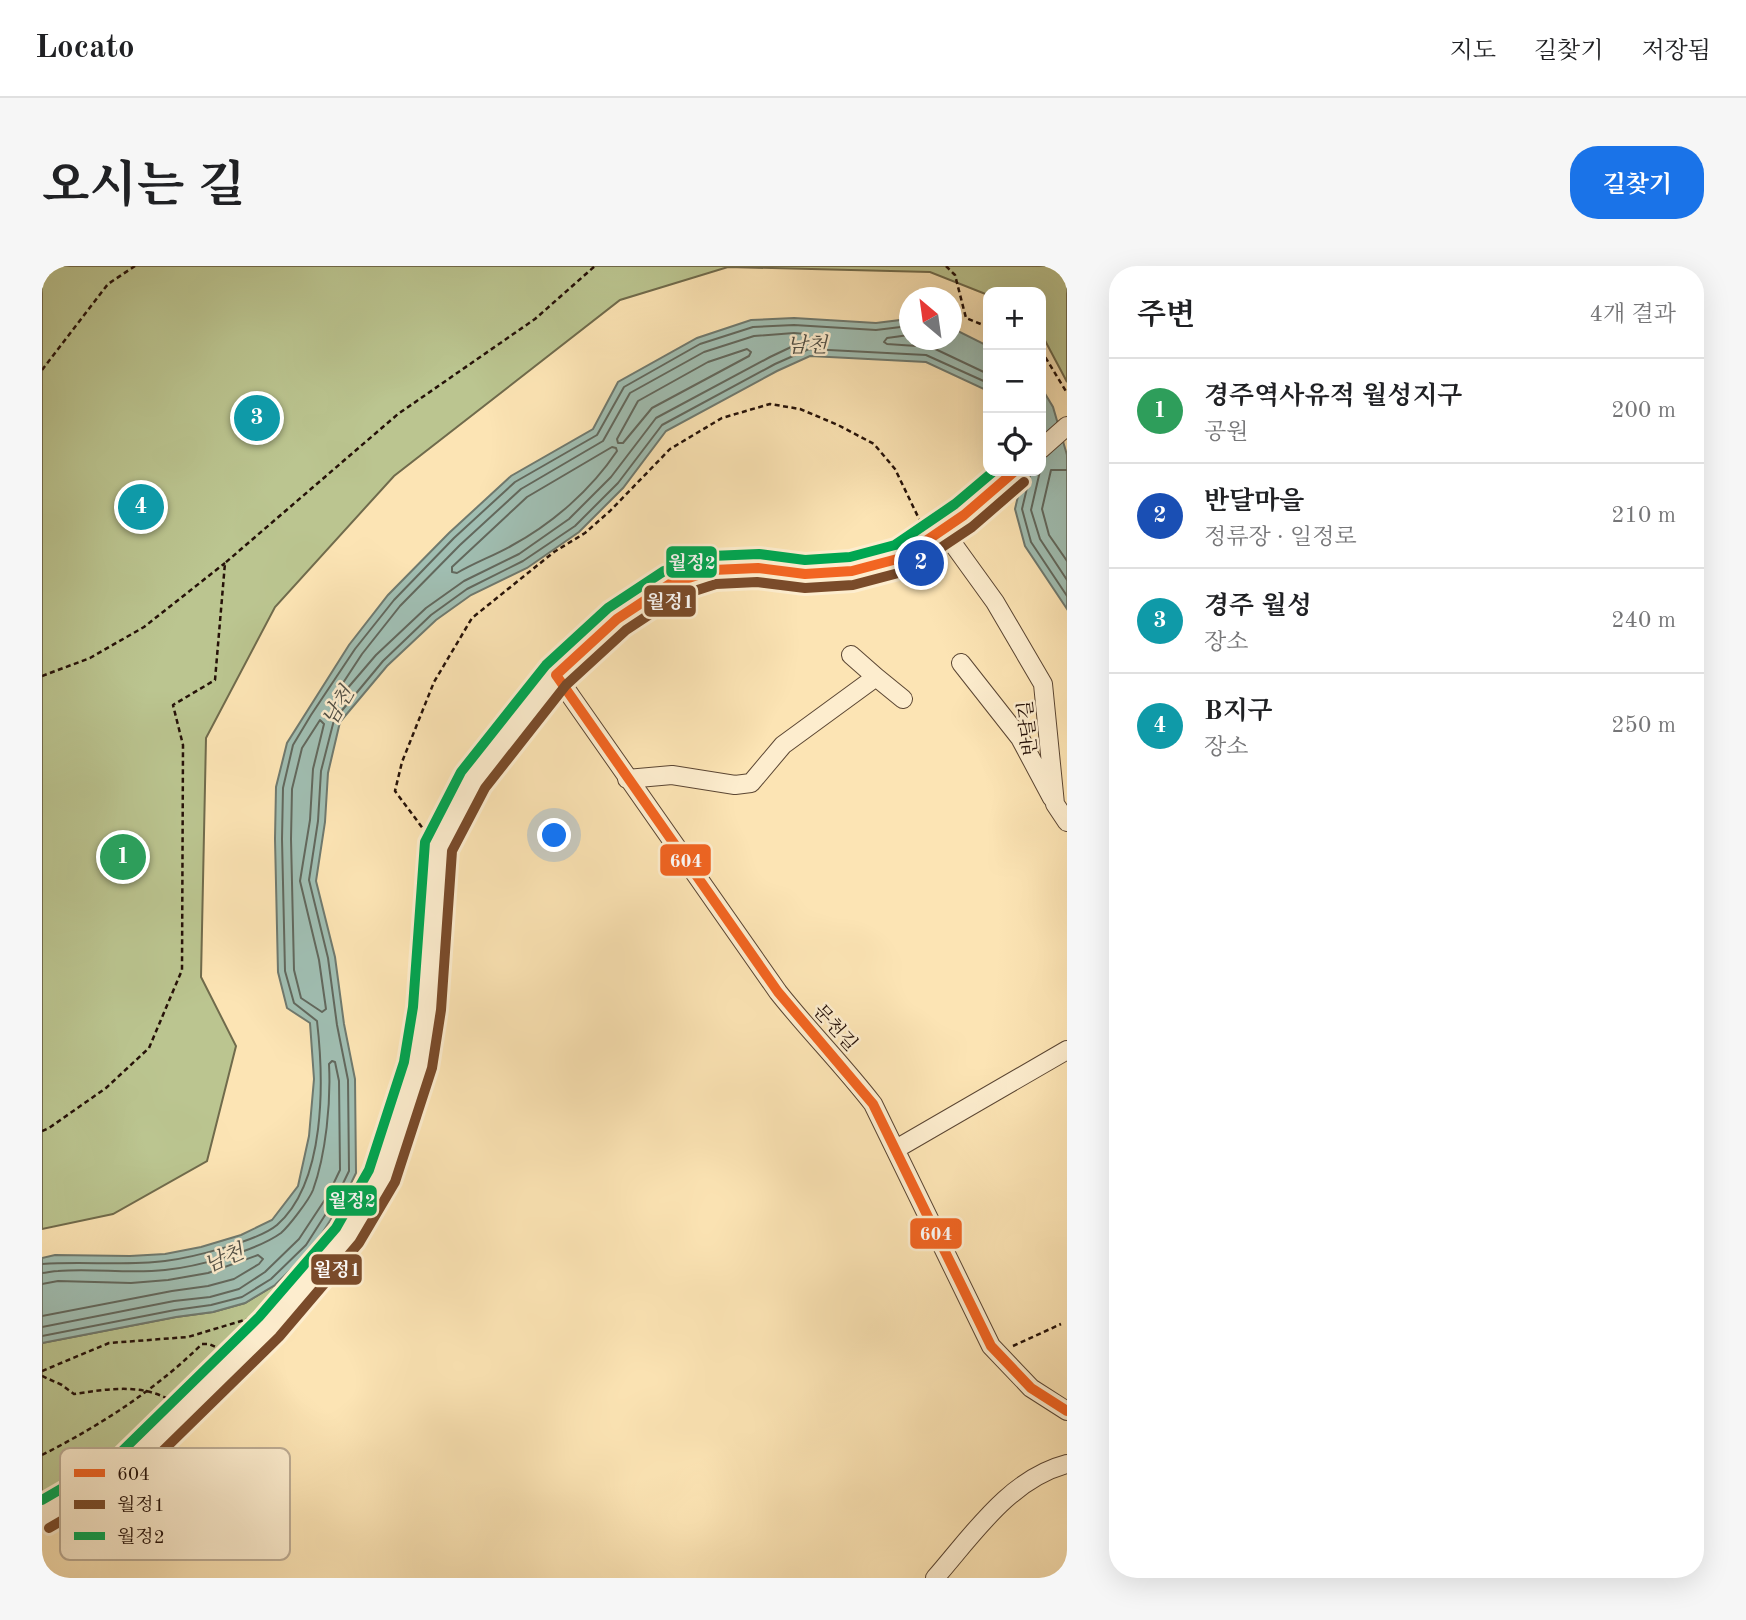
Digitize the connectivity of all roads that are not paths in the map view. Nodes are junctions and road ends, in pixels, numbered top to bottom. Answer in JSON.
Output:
{"nodes":[{"id":1,"x":1067,"y":426,"type":"edge"},
{"id":2,"x":1046,"y":445,"type":"edge"},
{"id":3,"x":1010,"y":476,"type":"edge"},
{"id":4,"x":935,"y":535,"type":"junction"},
{"id":5,"x":851,"y":655,"type":"dead end"},
{"id":6,"x":961,"y":663,"type":"dead end"},
{"id":7,"x":556,"y":675,"type":"junction"},
{"id":8,"x":876,"y":677,"type":"junction"},
{"id":9,"x":903,"y":699,"type":"dead end"},
{"id":10,"x":627,"y":779,"type":"junction"},
{"id":11,"x":1055,"y":804,"type":"junction"},
{"id":12,"x":1067,"y":821,"type":"edge"},
{"id":13,"x":1067,"y":1050,"type":"edge"},
{"id":14,"x":896,"y":1149,"type":"junction"},
{"id":15,"x":1067,"y":1411,"type":"edge"},
{"id":16,"x":145,"y":1448,"type":"edge"},
{"id":17,"x":1067,"y":1464,"type":"edge"},
{"id":18,"x":60,"y":1506,"type":"edge"},
{"id":19,"x":42,"y":1516,"type":"edge"},
{"id":20,"x":934,"y":1578,"type":"edge"}],
"edges":[{"from":1,"to":2,"type":"street"},
{"from":3,"to":4,"type":"street"},
{"from":4,"to":7,"type":"street"},
{"from":4,"to":11,"type":"street","name":"반달길"},
{"from":5,"to":8,"type":"street"},
{"from":6,"to":11,"type":"street"},
{"from":7,"to":10,"type":"street","name":"문천길"},
{"from":7,"to":16,"type":"street"},
{"from":8,"to":9,"type":"street"},
{"from":8,"to":10,"type":"street"},
{"from":10,"to":14,"type":"street","name":"문천길"},
{"from":11,"to":12,"type":"street","name":"반달길"},
{"from":13,"to":14,"type":"street"},
{"from":14,"to":15,"type":"street","name":"문천길"},
{"from":17,"to":20,"type":"street"},
{"from":18,"to":19,"type":"street"}]}
